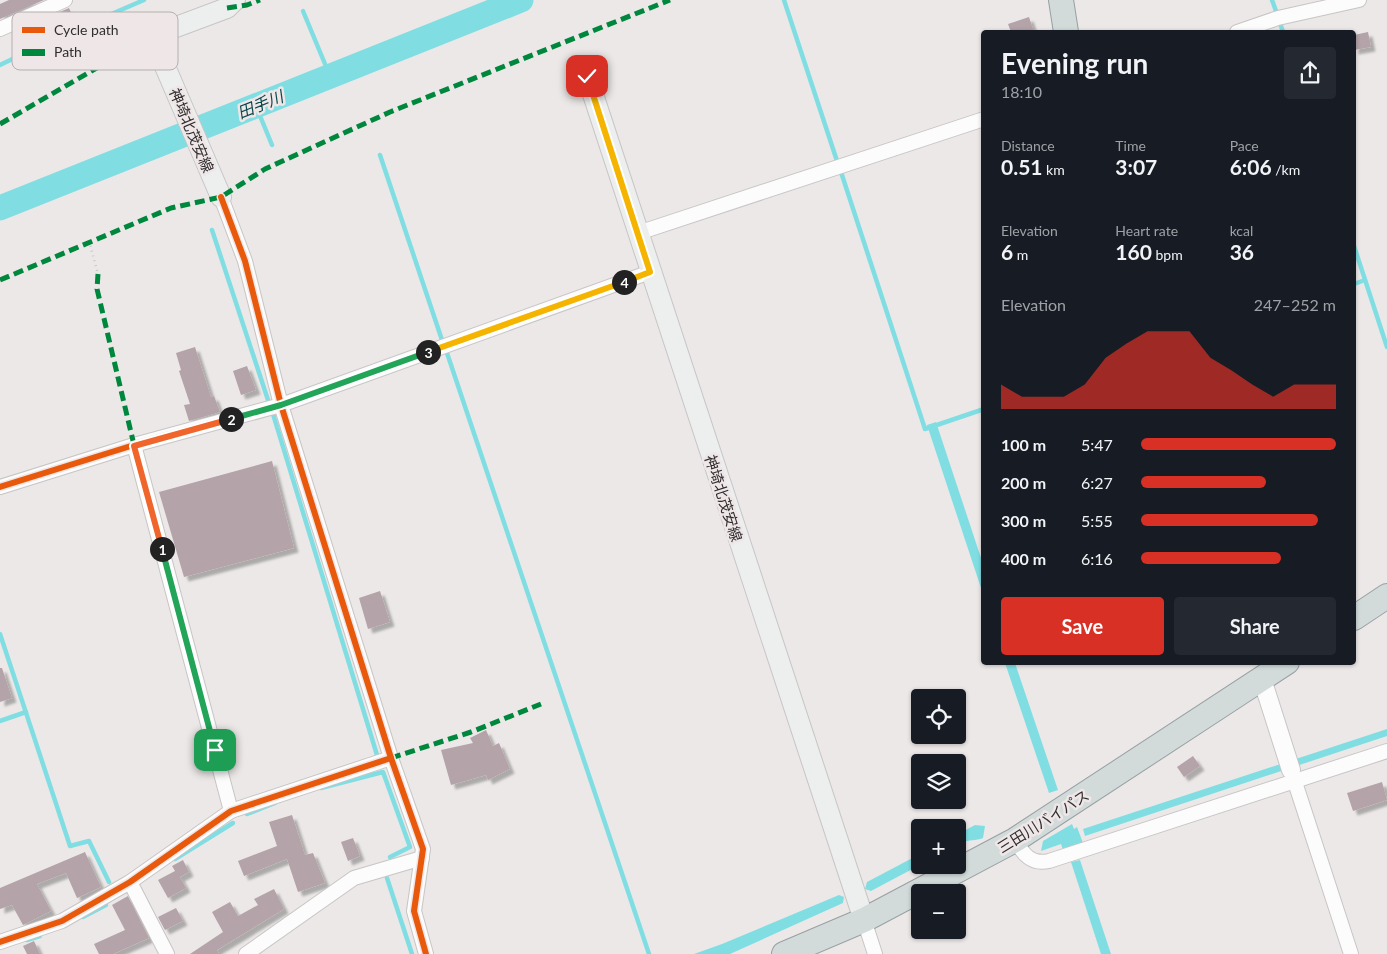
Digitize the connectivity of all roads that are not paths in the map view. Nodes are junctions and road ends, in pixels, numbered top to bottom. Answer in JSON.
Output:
{"nodes":[{"id":1,"x":65,"y":0,"type":"edge"},
{"id":2,"x":235,"y":0,"type":"edge"},
{"id":3,"x":1061,"y":0,"type":"edge"},
{"id":4,"x":1359,"y":0,"type":"edge"},
{"id":5,"x":38,"y":12,"type":"edge"},
{"id":6,"x":12,"y":24,"type":"edge"},
{"id":7,"x":178,"y":26,"type":"edge"},
{"id":8,"x":0,"y":29,"type":"edge"},
{"id":9,"x":1066,"y":30,"type":"edge"},
{"id":10,"x":1242,"y":30,"type":"edge"},
{"id":11,"x":167,"y":70,"type":"edge"},
{"id":12,"x":587,"y":76,"type":"dead end"},
{"id":13,"x":981,"y":119,"type":"edge"},
{"id":14,"x":219,"y":192,"type":"joint"},
{"id":15,"x":638,"y":233,"type":"junction"},
{"id":16,"x":650,"y":272,"type":"junction"},
{"id":17,"x":281,"y":405,"type":"junction"},
{"id":18,"x":134,"y":446,"type":"junction"},
{"id":19,"x":0,"y":487,"type":"edge"},
{"id":20,"x":1387,"y":596,"type":"edge"},
{"id":21,"x":1356,"y":617,"type":"edge"},
{"id":22,"x":1278,"y":665,"type":"edge"},
{"id":23,"x":1259,"y":671,"type":"edge"},
{"id":24,"x":1387,"y":751,"type":"edge"},
{"id":25,"x":391,"y":758,"type":"junction"},
{"id":26,"x":1291,"y":769,"type":"junction"},
{"id":27,"x":231,"y":811,"type":"junction"},
{"id":28,"x":1015,"y":840,"type":"junction"},
{"id":29,"x":422,"y":858,"type":"junction"},
{"id":30,"x":130,"y":882,"type":"junction"},
{"id":31,"x":864,"y":920,"type":"junction"},
{"id":32,"x":0,"y":942,"type":"edge"},
{"id":33,"x":167,"y":954,"type":"edge"},
{"id":34,"x":246,"y":954,"type":"edge"},
{"id":35,"x":426,"y":954,"type":"edge"},
{"id":36,"x":784,"y":954,"type":"edge"},
{"id":37,"x":875,"y":954,"type":"edge"},
{"id":38,"x":1351,"y":954,"type":"edge"}],
"edges":[{"from":1,"to":5,"type":"street"},
{"from":2,"to":7,"type":"main road","name":"神埼北茂安線"},
{"from":3,"to":9,"type":"highway"},
{"from":4,"to":10,"type":"street"},
{"from":6,"to":8,"type":"street"},
{"from":11,"to":14,"type":"main road","name":"神埼北茂安線"},
{"from":12,"to":15,"type":"main road","name":"神埼北茂安線"},
{"from":13,"to":15,"type":"street"},
{"from":14,"to":17,"type":"street"},
{"from":15,"to":16,"type":"main road","name":"神埼北茂安線"},
{"from":16,"to":17,"type":"street"},
{"from":16,"to":31,"type":"main road","name":"神埼北茂安線"},
{"from":17,"to":18,"type":"street"},
{"from":17,"to":25,"type":"street"},
{"from":18,"to":19,"type":"street"},
{"from":18,"to":27,"type":"street"},
{"from":20,"to":21,"type":"highway"},
{"from":22,"to":23,"type":"highway","name":"三田川バイパス"},
{"from":23,"to":26,"type":"street"},
{"from":23,"to":28,"type":"highway","name":"三田川バイパス"},
{"from":24,"to":26,"type":"street"},
{"from":25,"to":27,"type":"street"},
{"from":25,"to":29,"type":"street"},
{"from":26,"to":28,"type":"street"},
{"from":26,"to":38,"type":"street"},
{"from":27,"to":30,"type":"street"},
{"from":28,"to":31,"type":"highway","name":"三田川バイパス"},
{"from":29,"to":34,"type":"street"},
{"from":29,"to":35,"type":"street"},
{"from":30,"to":32,"type":"street"},
{"from":30,"to":33,"type":"street"},
{"from":31,"to":36,"type":"highway","name":"三田川バイパス"},
{"from":31,"to":37,"type":"street"}]}
